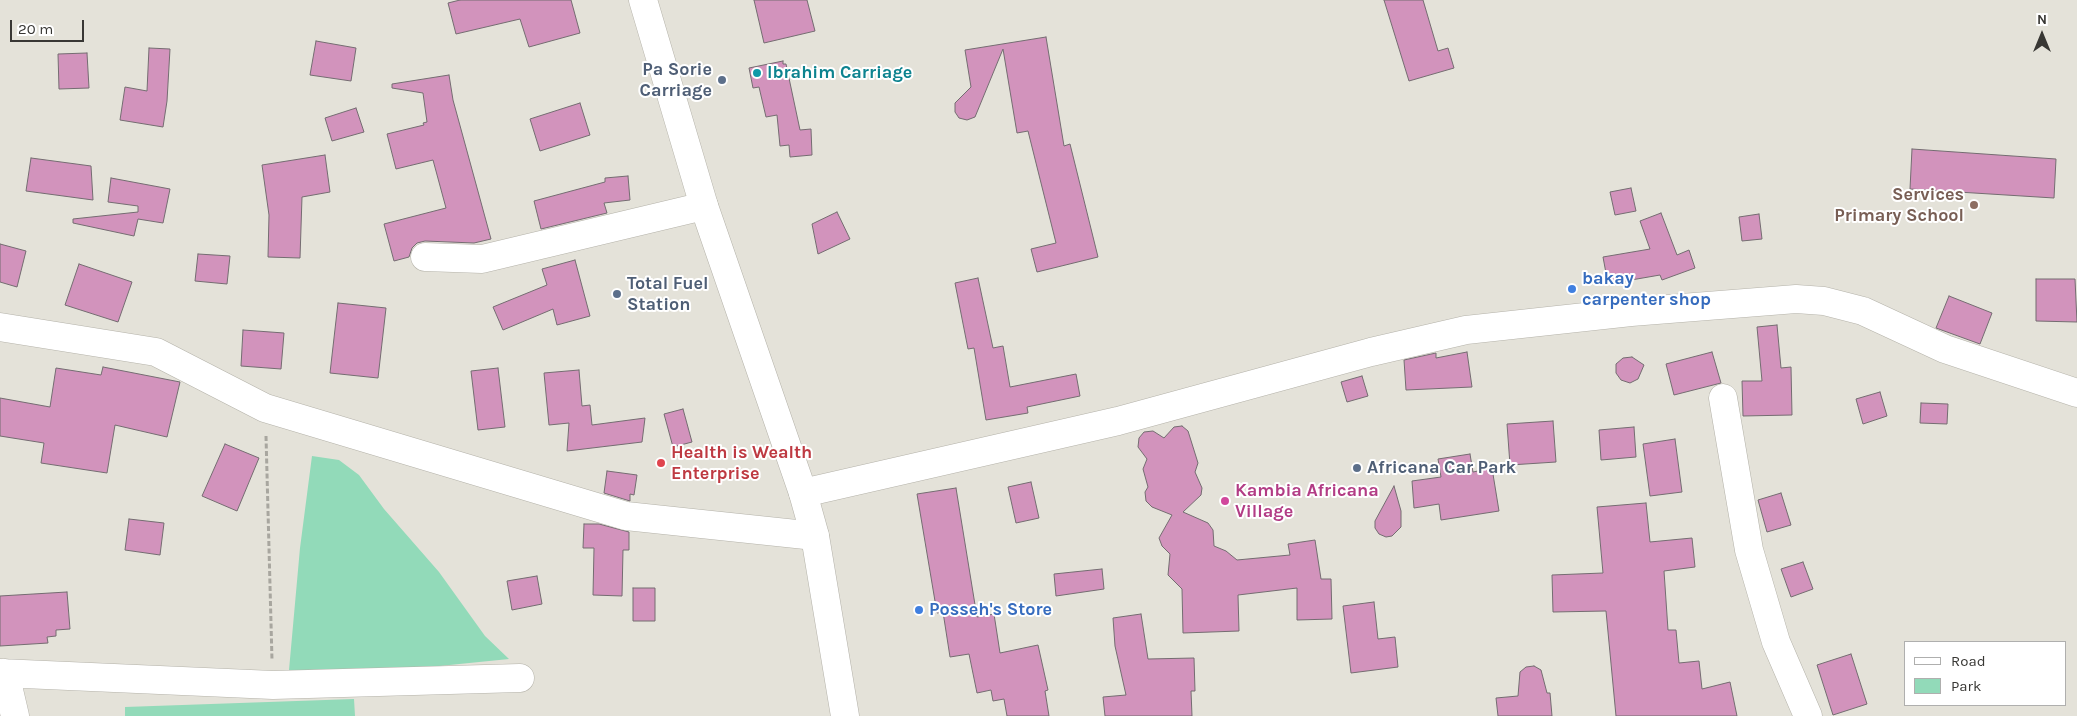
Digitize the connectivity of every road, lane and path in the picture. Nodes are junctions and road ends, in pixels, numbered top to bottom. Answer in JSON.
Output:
{"nodes":[{"id":1,"x":643,"y":0,"type":"edge"},
{"id":2,"x":704,"y":206,"type":"junction"},
{"id":3,"x":425,"y":257,"type":"dead end"},
{"id":4,"x":0,"y":328,"type":"edge"},
{"id":5,"x":2077,"y":393,"type":"edge"},
{"id":6,"x":1723,"y":398,"type":"dead end"},
{"id":7,"x":265,"y":408,"type":"junction"},
{"id":8,"x":803,"y":493,"type":"junction"},
{"id":9,"x":815,"y":536,"type":"junction"},
{"id":10,"x":2,"y":673,"type":"edge"},
{"id":11,"x":520,"y":678,"type":"dead end"},
{"id":12,"x":273,"y":685,"type":"junction"},
{"id":13,"x":15,"y":716,"type":"edge"},
{"id":14,"x":845,"y":716,"type":"edge"},
{"id":15,"x":1808,"y":716,"type":"edge"}],
"edges":[{"from":1,"to":2,"type":"main road"},
{"from":2,"to":3,"type":"main road"},
{"from":2,"to":8,"type":"main road"},
{"from":4,"to":7,"type":"main road"},
{"from":5,"to":8,"type":"main road"},
{"from":6,"to":15,"type":"main road"},
{"from":7,"to":9,"type":"main road"},
{"from":7,"to":12,"type":"path"},
{"from":8,"to":9,"type":"main road"},
{"from":9,"to":14,"type":"main road"},
{"from":10,"to":12,"type":"main road"},
{"from":10,"to":13,"type":"main road"},
{"from":11,"to":12,"type":"main road"}]}
